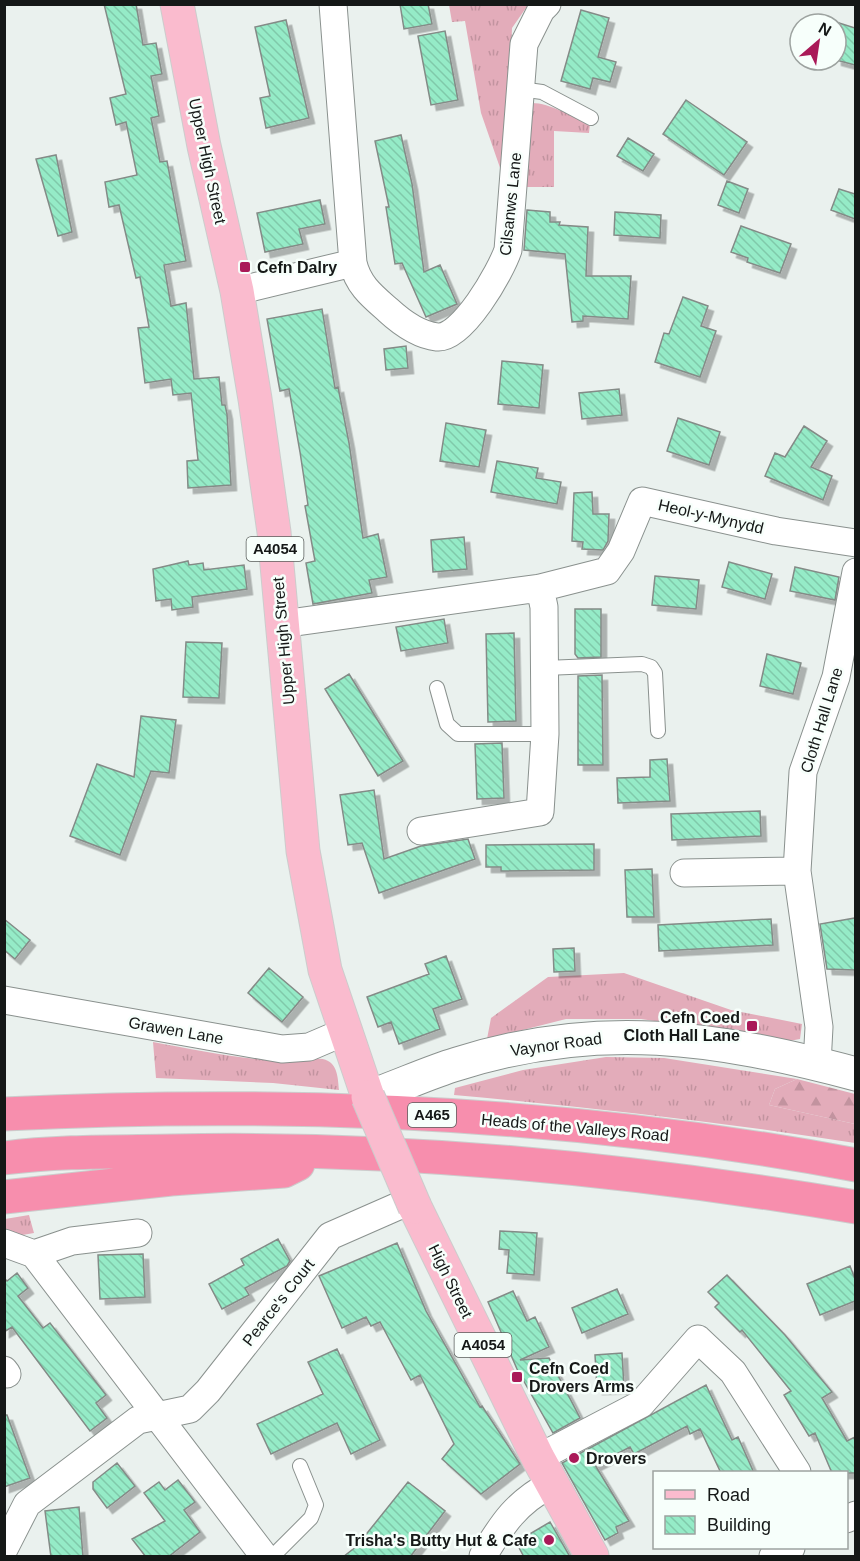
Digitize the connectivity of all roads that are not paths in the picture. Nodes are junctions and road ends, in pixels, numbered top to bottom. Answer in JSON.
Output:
{"nodes":[{"id":1,"x":177,"y":4,"type":"edge"},
{"id":2,"x":333,"y":4,"type":"edge"},
{"id":3,"x":547,"y":4,"type":"edge"},
{"id":4,"x":520,"y":89,"type":"junction"},
{"id":5,"x":591,"y":118,"type":"dead end"},
{"id":6,"x":353,"y":263,"type":"junction"},
{"id":7,"x":237,"y":291,"type":"junction"},
{"id":8,"x":855,"y":543,"type":"edge"},
{"id":9,"x":855,"y":572,"type":"edge"},
{"id":10,"x":540,"y":588,"type":"junction"},
{"id":11,"x":282,"y":624,"type":"junction"},
{"id":12,"x":545,"y":668,"type":"junction"},
{"id":13,"x":437,"y":688,"type":"dead end"},
{"id":14,"x":658,"y":731,"type":"dead end"},
{"id":15,"x":545,"y":734,"type":"junction"},
{"id":16,"x":421,"y":831,"type":"dead end"},
{"id":17,"x":797,"y":871,"type":"junction"},
{"id":18,"x":684,"y":873,"type":"dead end"},
{"id":19,"x":4,"y":1000,"type":"edge"},
{"id":20,"x":344,"y":1032,"type":"junction"},
{"id":21,"x":817,"y":1064,"type":"junction"},
{"id":22,"x":855,"y":1074,"type":"edge"},
{"id":23,"x":370,"y":1094,"type":"junction"},
{"id":24,"x":4,"y":1114,"type":"edge"},
{"id":25,"x":324,"y":1151,"type":"junction"},
{"id":26,"x":4,"y":1158,"type":"edge"},
{"id":27,"x":855,"y":1165,"type":"edge"},
{"id":28,"x":4,"y":1197,"type":"edge"},
{"id":29,"x":408,"y":1204,"type":"junction"},
{"id":30,"x":855,"y":1207,"type":"edge"},
{"id":31,"x":138,"y":1233,"type":"dead end"},
{"id":32,"x":4,"y":1243,"type":"edge"},
{"id":33,"x":34,"y":1254,"type":"junction"},
{"id":34,"x":156,"y":1414,"type":"junction"},
{"id":35,"x":300,"y":1466,"type":"dead end"},
{"id":36,"x":544,"y":1471,"type":"junction"},
{"id":37,"x":796,"y":1471,"type":"edge"},
{"id":38,"x":4,"y":1549,"type":"edge"},
{"id":39,"x":789,"y":1549,"type":"edge"},
{"id":40,"x":264,"y":1557,"type":"edge"},
{"id":41,"x":273,"y":1557,"type":"edge"},
{"id":42,"x":483,"y":1557,"type":"edge"},
{"id":43,"x":592,"y":1557,"type":"edge"},
{"id":44,"x":773,"y":1557,"type":"edge"}],
"edges":[{"from":1,"to":7,"type":"main road","name":"Upper High Street","number":"A4054"},
{"from":2,"to":6,"type":"street","name":"Cilsanws Lane"},
{"from":3,"to":4,"type":"street","name":"Cilsanws Lane"},
{"from":4,"to":5,"type":"lane"},
{"from":4,"to":6,"type":"street","name":"Cilsanws Lane"},
{"from":6,"to":7,"type":"street"},
{"from":7,"to":11,"type":"main road","name":"Upper High Street","number":"A4054"},
{"from":8,"to":10,"type":"street","name":"Heol-y-Mynydd"},
{"from":9,"to":17,"type":"street","name":"Cloth Hall Lane"},
{"from":10,"to":11,"type":"street","name":"Heol-y-Mynydd"},
{"from":10,"to":12,"type":"street"},
{"from":11,"to":20,"type":"main road","name":"Upper High Street","number":"A4054"},
{"from":12,"to":14,"type":"lane"},
{"from":12,"to":15,"type":"street"},
{"from":13,"to":15,"type":"lane"},
{"from":15,"to":16,"type":"street"},
{"from":17,"to":18,"type":"street"},
{"from":17,"to":21,"type":"street","name":"Cloth Hall Lane"},
{"from":19,"to":20,"type":"street","name":"Grawen Lane"},
{"from":20,"to":23,"type":"main road","name":"Upper High Street","number":"A4054"},
{"from":21,"to":22,"type":"street","name":"Vaynor Road"},
{"from":21,"to":23,"type":"street","name":"Vaynor Road"},
{"from":23,"to":29,"type":"main road","name":"High Street","number":"A4054","bridge":true},
{"from":24,"to":27,"type":"highway","name":"Heads of the Valleys Road","number":"A465"},
{"from":25,"to":26,"type":"highway"},
{"from":25,"to":28,"type":"highway"},
{"from":25,"to":30,"type":"highway"},
{"from":29,"to":34,"type":"street","name":"Pearce's Court"},
{"from":29,"to":36,"type":"main road","name":"High Street","number":"A4054"},
{"from":31,"to":33,"type":"street"},
{"from":32,"to":33,"type":"street"},
{"from":33,"to":34,"type":"street"},
{"from":34,"to":38,"type":"street","name":"Pearce's Court"},
{"from":34,"to":40,"type":"street"},
{"from":35,"to":41,"type":"lane"},
{"from":36,"to":37,"type":"street"},
{"from":36,"to":42,"type":"street"},
{"from":36,"to":43,"type":"main road","name":"High Street","number":"A4054"},
{"from":39,"to":44,"type":"street"}]}
